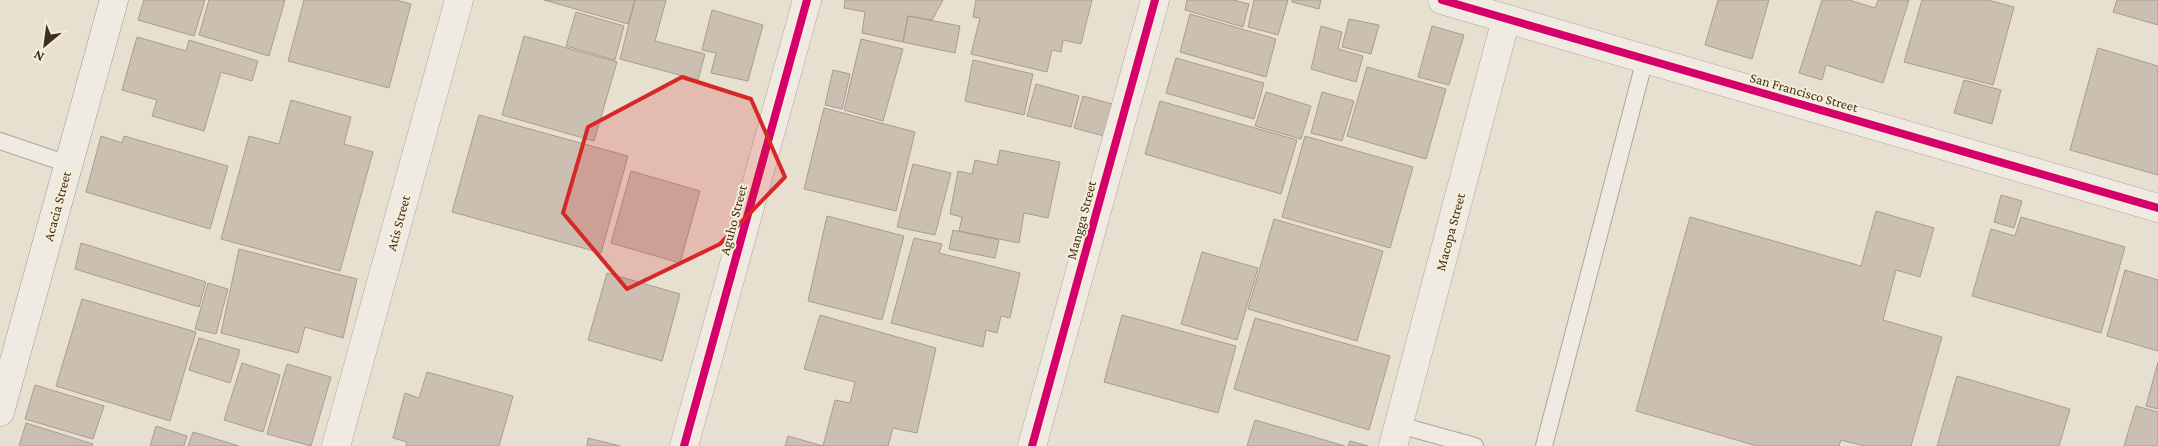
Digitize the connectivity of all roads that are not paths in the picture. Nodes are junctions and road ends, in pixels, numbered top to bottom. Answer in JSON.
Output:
{"nodes":[{"id":1,"x":114,"y":0,"type":"edge"},
{"id":2,"x":459,"y":0,"type":"edge"},
{"id":3,"x":807,"y":0,"type":"edge"},
{"id":4,"x":1155,"y":0,"type":"edge"},
{"id":5,"x":1442,"y":0,"type":"edge"},
{"id":6,"x":1506,"y":18,"type":"junction"},
{"id":7,"x":1646,"y":59,"type":"junction"},
{"id":8,"x":0,"y":141,"type":"edge"},
{"id":9,"x":68,"y":164,"type":"junction"},
{"id":10,"x":2158,"y":208,"type":"edge"},
{"id":11,"x":0,"y":412,"type":"edge"},
{"id":12,"x":1396,"y":435,"type":"edge"},
{"id":13,"x":336,"y":446,"type":"edge"},
{"id":14,"x":684,"y":446,"type":"edge"},
{"id":15,"x":1032,"y":446,"type":"edge"},
{"id":16,"x":1475,"y":446,"type":"edge"},
{"id":17,"x":1544,"y":446,"type":"edge"}],
"edges":[{"from":1,"to":9,"type":"street","name":"Acacia Street"},
{"from":2,"to":13,"type":"street","name":"Atis Street"},
{"from":3,"to":14,"type":"street","name":"Aguho Street"},
{"from":4,"to":15,"type":"street","name":"Mangga Street"},
{"from":5,"to":6,"type":"street","name":"San Francisco Street"},
{"from":6,"to":7,"type":"street","name":"San Francisco Street"},
{"from":6,"to":12,"type":"street","name":"Macopa Street"},
{"from":7,"to":10,"type":"street","name":"San Francisco Street"},
{"from":7,"to":17,"type":"lane"},
{"from":8,"to":9,"type":"lane"},
{"from":9,"to":11,"type":"street","name":"Acacia Street"},
{"from":12,"to":16,"type":"lane"}]}
